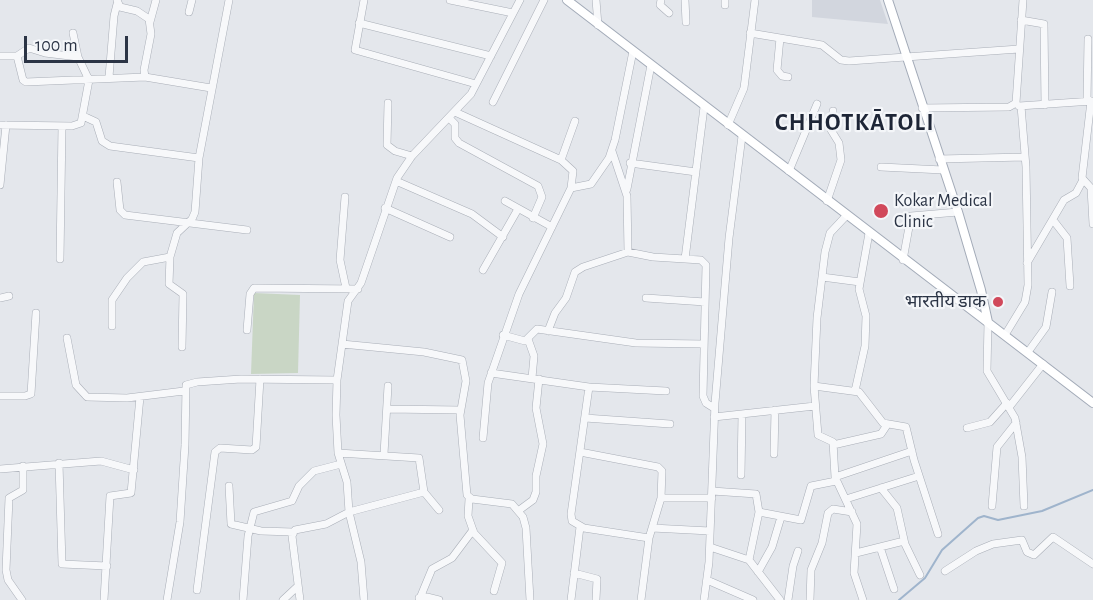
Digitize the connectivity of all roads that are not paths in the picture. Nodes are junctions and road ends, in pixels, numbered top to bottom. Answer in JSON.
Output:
{"nodes":[{"id":1,"x":133,"y":0,"type":"edge"},
{"id":2,"x":156,"y":0,"type":"edge"},
{"id":3,"x":192,"y":0,"type":"edge"},
{"id":4,"x":229,"y":0,"type":"edge"},
{"id":5,"x":364,"y":0,"type":"edge"},
{"id":6,"x":450,"y":0,"type":"edge"},
{"id":7,"x":520,"y":0,"type":"edge"},
{"id":8,"x":544,"y":0,"type":"edge"},
{"id":9,"x":596,"y":0,"type":"edge"},
{"id":10,"x":661,"y":0,"type":"edge"},
{"id":11,"x":685,"y":0,"type":"edge"},
{"id":12,"x":754,"y":0,"type":"edge"},
{"id":13,"x":888,"y":0,"type":"edge"},
{"id":14,"x":1023,"y":0,"type":"edge"},
{"id":15,"x":569,"y":1,"type":"edge"},
{"id":16,"x":117,"y":2,"type":"edge"},
{"id":17,"x":132,"y":9,"type":"junction"},
{"id":18,"x":189,"y":12,"type":"dead end"},
{"id":19,"x":513,"y":13,"type":"junction"},
{"id":20,"x":669,"y":13,"type":"dead end"},
{"id":21,"x":1021,"y":20,"type":"junction"},
{"id":22,"x":150,"y":22,"type":"junction"},
{"id":23,"x":686,"y":22,"type":"dead end"},
{"id":24,"x":359,"y":23,"type":"junction"},
{"id":25,"x":598,"y":25,"type":"junction"},
{"id":26,"x":73,"y":33,"type":"dead end"},
{"id":27,"x":750,"y":33,"type":"junction"},
{"id":28,"x":780,"y":38,"type":"junction"},
{"id":29,"x":1088,"y":39,"type":"dead end"},
{"id":30,"x":1019,"y":49,"type":"junction"},
{"id":31,"x":633,"y":51,"type":"junction"},
{"id":32,"x":0,"y":56,"type":"edge"},
{"id":33,"x":17,"y":56,"type":"junction"},
{"id":34,"x":491,"y":56,"type":"junction"},
{"id":35,"x":78,"y":57,"type":"junction"},
{"id":36,"x":906,"y":58,"type":"junction"},
{"id":37,"x":651,"y":65,"type":"junction"},
{"id":38,"x":109,"y":77,"type":"junction"},
{"id":39,"x":146,"y":77,"type":"junction"},
{"id":40,"x":788,"y":77,"type":"dead end"},
{"id":41,"x":89,"y":80,"type":"junction"},
{"id":42,"x":476,"y":84,"type":"junction"},
{"id":43,"x":211,"y":88,"type":"junction"},
{"id":44,"x":1090,"y":101,"type":"edge"},
{"id":45,"x":493,"y":102,"type":"dead end"},
{"id":46,"x":388,"y":103,"type":"dead end"},
{"id":47,"x":818,"y":104,"type":"dead end"},
{"id":48,"x":1045,"y":105,"type":"junction"},
{"id":49,"x":1017,"y":106,"type":"junction"},
{"id":50,"x":704,"y":107,"type":"junction"},
{"id":51,"x":922,"y":108,"type":"junction"},
{"id":52,"x":833,"y":111,"type":"dead end"},
{"id":53,"x":454,"y":112,"type":"junction"},
{"id":54,"x":83,"y":116,"type":"junction"},
{"id":55,"x":448,"y":118,"type":"junction"},
{"id":56,"x":574,"y":121,"type":"dead end"},
{"id":57,"x":3,"y":125,"type":"edge"},
{"id":58,"x":728,"y":125,"type":"junction"},
{"id":59,"x":62,"y":126,"type":"junction"},
{"id":60,"x":742,"y":136,"type":"junction"},
{"id":61,"x":612,"y":151,"type":"junction"},
{"id":62,"x":412,"y":156,"type":"junction"},
{"id":63,"x":1025,"y":157,"type":"junction"},
{"id":64,"x":199,"y":158,"type":"junction"},
{"id":65,"x":939,"y":159,"type":"junction"},
{"id":66,"x":561,"y":160,"type":"junction"},
{"id":67,"x":630,"y":163,"type":"junction"},
{"id":68,"x":881,"y":167,"type":"dead end"},
{"id":69,"x":943,"y":170,"type":"junction"},
{"id":70,"x":789,"y":171,"type":"junction"},
{"id":71,"x":696,"y":172,"type":"junction"},
{"id":72,"x":1083,"y":180,"type":"junction"},
{"id":73,"x":396,"y":181,"type":"junction"},
{"id":74,"x":117,"y":182,"type":"dead end"},
{"id":75,"x":0,"y":185,"type":"edge"},
{"id":76,"x":571,"y":188,"type":"junction"},
{"id":77,"x":626,"y":191,"type":"junction"},
{"id":78,"x":345,"y":197,"type":"dead end"},
{"id":79,"x":505,"y":201,"type":"dead end"},
{"id":80,"x":827,"y":201,"type":"junction"},
{"id":81,"x":385,"y":208,"type":"junction"},
{"id":82,"x":518,"y":209,"type":"junction"},
{"id":83,"x":958,"y":212,"type":"junction"},
{"id":84,"x":846,"y":216,"type":"junction"},
{"id":85,"x":533,"y":218,"type":"junction"},
{"id":86,"x":1053,"y":220,"type":"junction"},
{"id":87,"x":189,"y":222,"type":"junction"},
{"id":88,"x":1093,"y":224,"type":"edge"},
{"id":89,"x":552,"y":227,"type":"junction"},
{"id":90,"x":247,"y":230,"type":"dead end"},
{"id":91,"x":869,"y":233,"type":"junction"},
{"id":92,"x":450,"y":237,"type":"dead end"},
{"id":93,"x":503,"y":237,"type":"junction"},
{"id":94,"x":628,"y":252,"type":"junction"},
{"id":95,"x":170,"y":257,"type":"junction"},
{"id":96,"x":60,"y":259,"type":"dead end"},
{"id":97,"x":685,"y":259,"type":"junction"},
{"id":98,"x":903,"y":260,"type":"junction"},
{"id":99,"x":1027,"y":264,"type":"junction"},
{"id":100,"x":483,"y":270,"type":"dead end"},
{"id":101,"x":822,"y":277,"type":"junction"},
{"id":102,"x":860,"y":282,"type":"junction"},
{"id":103,"x":1070,"y":286,"type":"dead end"},
{"id":104,"x":346,"y":288,"type":"junction"},
{"id":105,"x":358,"y":289,"type":"junction"},
{"id":106,"x":1052,"y":292,"type":"dead end"},
{"id":107,"x":9,"y":296,"type":"dead end"},
{"id":108,"x":0,"y":298,"type":"edge"},
{"id":109,"x":646,"y":298,"type":"dead end"},
{"id":110,"x":705,"y":302,"type":"junction"},
{"id":111,"x":36,"y":313,"type":"dead end"},
{"id":112,"x":988,"y":322,"type":"junction"},
{"id":113,"x":112,"y":326,"type":"dead end"},
{"id":114,"x":247,"y":330,"type":"dead end"},
{"id":115,"x":549,"y":331,"type":"junction"},
{"id":116,"x":504,"y":335,"type":"junction"},
{"id":117,"x":1005,"y":335,"type":"junction"},
{"id":118,"x":67,"y":338,"type":"dead end"},
{"id":119,"x":528,"y":339,"type":"junction"},
{"id":120,"x":342,"y":344,"type":"junction"},
{"id":121,"x":704,"y":344,"type":"junction"},
{"id":122,"x":182,"y":347,"type":"dead end"},
{"id":123,"x":1028,"y":352,"type":"junction"},
{"id":124,"x":1043,"y":364,"type":"junction"},
{"id":125,"x":491,"y":373,"type":"junction"},
{"id":126,"x":260,"y":379,"type":"junction"},
{"id":127,"x":536,"y":379,"type":"junction"},
{"id":128,"x":337,"y":380,"type":"junction"},
{"id":129,"x":388,"y":386,"type":"dead end"},
{"id":130,"x":814,"y":386,"type":"junction"},
{"id":131,"x":589,"y":387,"type":"junction"},
{"id":132,"x":184,"y":391,"type":"junction"},
{"id":133,"x":666,"y":391,"type":"dead end"},
{"id":134,"x":855,"y":391,"type":"junction"},
{"id":135,"x":0,"y":396,"type":"edge"},
{"id":136,"x":140,"y":397,"type":"junction"},
{"id":137,"x":1093,"y":403,"type":"edge"},
{"id":138,"x":1009,"y":404,"type":"junction"},
{"id":139,"x":815,"y":406,"type":"junction"},
{"id":140,"x":714,"y":408,"type":"junction"},
{"id":141,"x":387,"y":409,"type":"junction"},
{"id":142,"x":460,"y":410,"type":"junction"},
{"id":143,"x":775,"y":410,"type":"junction"},
{"id":144,"x":742,"y":414,"type":"junction"},
{"id":145,"x":714,"y":417,"type":"junction"},
{"id":146,"x":585,"y":418,"type":"junction"},
{"id":147,"x":1016,"y":423,"type":"junction"},
{"id":148,"x":670,"y":424,"type":"dead end"},
{"id":149,"x":887,"y":425,"type":"junction"},
{"id":150,"x":967,"y":428,"type":"dead end"},
{"id":151,"x":483,"y":438,"type":"dead end"},
{"id":152,"x":833,"y":445,"type":"junction"},
{"id":153,"x":912,"y":451,"type":"junction"},
{"id":154,"x":580,"y":452,"type":"junction"},
{"id":155,"x":338,"y":453,"type":"junction"},
{"id":156,"x":384,"y":454,"type":"junction"},
{"id":157,"x":774,"y":454,"type":"dead end"},
{"id":158,"x":59,"y":463,"type":"junction"},
{"id":159,"x":341,"y":464,"type":"junction"},
{"id":160,"x":23,"y":466,"type":"junction"},
{"id":161,"x":0,"y":469,"type":"edge"},
{"id":162,"x":134,"y":470,"type":"junction"},
{"id":163,"x":741,"y":475,"type":"dead end"},
{"id":164,"x":919,"y":476,"type":"junction"},
{"id":165,"x":835,"y":479,"type":"junction"},
{"id":166,"x":229,"y":486,"type":"dead end"},
{"id":167,"x":881,"y":488,"type":"junction"},
{"id":168,"x":424,"y":492,"type":"junction"},
{"id":169,"x":712,"y":494,"type":"junction"},
{"id":170,"x":661,"y":498,"type":"junction"},
{"id":171,"x":469,"y":499,"type":"junction"},
{"id":172,"x":846,"y":499,"type":"junction"},
{"id":173,"x":992,"y":506,"type":"dead end"},
{"id":174,"x":1024,"y":506,"type":"dead end"},
{"id":175,"x":439,"y":510,"type":"dead end"},
{"id":176,"x":518,"y":511,"type":"junction"},
{"id":177,"x":349,"y":512,"type":"junction"},
{"id":178,"x":759,"y":512,"type":"junction"},
{"id":179,"x":852,"y":512,"type":"junction"},
{"id":180,"x":781,"y":517,"type":"junction"},
{"id":181,"x":580,"y":527,"type":"junction"},
{"id":182,"x":251,"y":528,"type":"junction"},
{"id":183,"x":652,"y":528,"type":"junction"},
{"id":184,"x":473,"y":530,"type":"junction"},
{"id":185,"x":710,"y":531,"type":"junction"},
{"id":186,"x":293,"y":532,"type":"junction"},
{"id":187,"x":938,"y":534,"type":"dead end"},
{"id":188,"x":649,"y":538,"type":"junction"},
{"id":189,"x":904,"y":541,"type":"junction"},
{"id":190,"x":710,"y":547,"type":"junction"},
{"id":191,"x":880,"y":547,"type":"junction"},
{"id":192,"x":798,"y":551,"type":"dead end"},
{"id":193,"x":856,"y":553,"type":"junction"},
{"id":194,"x":749,"y":560,"type":"junction"},
{"id":195,"x":1093,"y":564,"type":"edge"},
{"id":196,"x":107,"y":566,"type":"junction"},
{"id":197,"x":945,"y":571,"type":"dead end"},
{"id":198,"x":758,"y":572,"type":"junction"},
{"id":199,"x":574,"y":573,"type":"junction"},
{"id":200,"x":920,"y":575,"type":"dead end"},
{"id":201,"x":3,"y":576,"type":"edge"},
{"id":202,"x":706,"y":580,"type":"junction"},
{"id":203,"x":298,"y":586,"type":"junction"},
{"id":204,"x":894,"y":588,"type":"dead end"},
{"id":205,"x":197,"y":590,"type":"dead end"},
{"id":206,"x":494,"y":591,"type":"dead end"},
{"id":207,"x":418,"y":599,"type":"edge"},
{"id":208,"x":22,"y":600,"type":"edge"},
{"id":209,"x":104,"y":600,"type":"edge"},
{"id":210,"x":167,"y":600,"type":"edge"},
{"id":211,"x":243,"y":600,"type":"edge"},
{"id":212,"x":283,"y":600,"type":"edge"},
{"id":213,"x":300,"y":600,"type":"edge"},
{"id":214,"x":364,"y":600,"type":"edge"},
{"id":215,"x":439,"y":600,"type":"edge"},
{"id":216,"x":530,"y":600,"type":"edge"},
{"id":217,"x":571,"y":600,"type":"edge"},
{"id":218,"x":596,"y":600,"type":"edge"},
{"id":219,"x":642,"y":600,"type":"edge"},
{"id":220,"x":704,"y":600,"type":"edge"},
{"id":221,"x":753,"y":600,"type":"edge"},
{"id":222,"x":780,"y":600,"type":"edge"},
{"id":223,"x":788,"y":600,"type":"edge"},
{"id":224,"x":810,"y":600,"type":"edge"},
{"id":225,"x":863,"y":600,"type":"edge"}],
"edges":[{"from":1,"to":17,"type":"street"},
{"from":2,"to":22,"type":"street"},
{"from":3,"to":18,"type":"street"},
{"from":4,"to":43,"type":"street"},
{"from":5,"to":24,"type":"street"},
{"from":6,"to":19,"type":"street"},
{"from":7,"to":19,"type":"street"},
{"from":8,"to":45,"type":"street"},
{"from":9,"to":25,"type":"street"},
{"from":10,"to":20,"type":"street"},
{"from":11,"to":23,"type":"street"},
{"from":12,"to":27,"type":"street"},
{"from":13,"to":36,"type":"main road"},
{"from":14,"to":21,"type":"street"},
{"from":15,"to":25,"type":"main road"},
{"from":16,"to":17,"type":"street"},
{"from":16,"to":38,"type":"street"},
{"from":17,"to":22,"type":"street"},
{"from":19,"to":34,"type":"street"},
{"from":21,"to":30,"type":"street"},
{"from":21,"to":48,"type":"street"},
{"from":22,"to":39,"type":"street"},
{"from":24,"to":34,"type":"street"},
{"from":24,"to":42,"type":"street"},
{"from":25,"to":31,"type":"main road"},
{"from":26,"to":35,"type":"street"},
{"from":27,"to":28,"type":"street"},
{"from":27,"to":58,"type":"street"},
{"from":28,"to":36,"type":"street"},
{"from":28,"to":40,"type":"street"},
{"from":29,"to":44,"type":"street"},
{"from":30,"to":36,"type":"street"},
{"from":30,"to":49,"type":"street"},
{"from":31,"to":37,"type":"main road"},
{"from":31,"to":61,"type":"street"},
{"from":32,"to":33,"type":"street"},
{"from":33,"to":35,"type":"street"},
{"from":33,"to":41,"type":"street"},
{"from":34,"to":42,"type":"street"},
{"from":35,"to":41,"type":"street"},
{"from":36,"to":51,"type":"main road"},
{"from":37,"to":50,"type":"main road"},
{"from":37,"to":67,"type":"street"},
{"from":38,"to":39,"type":"street"},
{"from":38,"to":41,"type":"street"},
{"from":39,"to":43,"type":"street"},
{"from":41,"to":54,"type":"street"},
{"from":42,"to":53,"type":"street"},
{"from":43,"to":64,"type":"street"},
{"from":44,"to":48,"type":"street"},
{"from":44,"to":72,"type":"street"},
{"from":46,"to":62,"type":"street"},
{"from":47,"to":70,"type":"street"},
{"from":48,"to":49,"type":"street"},
{"from":49,"to":51,"type":"street"},
{"from":49,"to":63,"type":"street"},
{"from":50,"to":58,"type":"main road"},
{"from":50,"to":71,"type":"street"},
{"from":51,"to":65,"type":"main road"},
{"from":52,"to":80,"type":"street"},
{"from":53,"to":55,"type":"street"},
{"from":53,"to":66,"type":"street"},
{"from":54,"to":59,"type":"street"},
{"from":54,"to":64,"type":"street"},
{"from":55,"to":62,"type":"street"},
{"from":55,"to":85,"type":"street"},
{"from":56,"to":66,"type":"street"},
{"from":57,"to":59,"type":"street"},
{"from":57,"to":75,"type":"street"},
{"from":58,"to":60,"type":"main road"},
{"from":59,"to":96,"type":"street"},
{"from":60,"to":70,"type":"main road"},
{"from":60,"to":140,"type":"street"},
{"from":61,"to":76,"type":"street"},
{"from":61,"to":77,"type":"street"},
{"from":62,"to":73,"type":"street"},
{"from":63,"to":65,"type":"street"},
{"from":63,"to":99,"type":"street"},
{"from":64,"to":87,"type":"street"},
{"from":65,"to":69,"type":"main road"},
{"from":66,"to":76,"type":"street"},
{"from":67,"to":71,"type":"street"},
{"from":67,"to":77,"type":"street"},
{"from":68,"to":69,"type":"street"},
{"from":69,"to":83,"type":"main road"},
{"from":70,"to":80,"type":"main road"},
{"from":71,"to":97,"type":"street"},
{"from":72,"to":86,"type":"street"},
{"from":72,"to":88,"type":"street"},
{"from":73,"to":81,"type":"street"},
{"from":73,"to":93,"type":"street"},
{"from":74,"to":87,"type":"street"},
{"from":76,"to":89,"type":"street"},
{"from":77,"to":94,"type":"street"},
{"from":78,"to":104,"type":"street"},
{"from":79,"to":82,"type":"street"},
{"from":80,"to":84,"type":"main road"},
{"from":81,"to":92,"type":"street"},
{"from":81,"to":105,"type":"street"},
{"from":82,"to":85,"type":"street"},
{"from":82,"to":93,"type":"street"},
{"from":83,"to":98,"type":"street"},
{"from":83,"to":112,"type":"main road"},
{"from":84,"to":91,"type":"main road"},
{"from":84,"to":101,"type":"street"},
{"from":85,"to":89,"type":"street"},
{"from":86,"to":99,"type":"street"},
{"from":86,"to":103,"type":"street"},
{"from":87,"to":90,"type":"street"},
{"from":87,"to":95,"type":"street"},
{"from":89,"to":116,"type":"street"},
{"from":91,"to":98,"type":"main road"},
{"from":91,"to":102,"type":"street"},
{"from":93,"to":100,"type":"street"},
{"from":94,"to":97,"type":"street"},
{"from":94,"to":115,"type":"street"},
{"from":95,"to":113,"type":"street"},
{"from":95,"to":122,"type":"street"},
{"from":97,"to":110,"type":"street"},
{"from":98,"to":112,"type":"main road"},
{"from":99,"to":117,"type":"street"},
{"from":101,"to":102,"type":"street"},
{"from":101,"to":130,"type":"street"},
{"from":102,"to":134,"type":"street"},
{"from":104,"to":105,"type":"street"},
{"from":104,"to":114,"type":"street"},
{"from":105,"to":120,"type":"street"},
{"from":106,"to":123,"type":"street"},
{"from":107,"to":108,"type":"street"},
{"from":109,"to":110,"type":"street"},
{"from":110,"to":121,"type":"street"},
{"from":111,"to":135,"type":"street"},
{"from":112,"to":117,"type":"main road"},
{"from":112,"to":138,"type":"street"},
{"from":115,"to":119,"type":"street"},
{"from":115,"to":121,"type":"street"},
{"from":116,"to":119,"type":"street"},
{"from":116,"to":125,"type":"street"},
{"from":117,"to":123,"type":"main road"},
{"from":118,"to":136,"type":"street"},
{"from":119,"to":127,"type":"street"},
{"from":120,"to":128,"type":"street"},
{"from":120,"to":142,"type":"street"},
{"from":121,"to":140,"type":"street"},
{"from":123,"to":124,"type":"main road"},
{"from":124,"to":137,"type":"main road"},
{"from":124,"to":138,"type":"street"},
{"from":125,"to":127,"type":"street"},
{"from":125,"to":151,"type":"street"},
{"from":126,"to":128,"type":"street"},
{"from":126,"to":132,"type":"street"},
{"from":126,"to":205,"type":"street"},
{"from":127,"to":131,"type":"street"},
{"from":127,"to":176,"type":"street"},
{"from":128,"to":155,"type":"street"},
{"from":129,"to":141,"type":"street"},
{"from":130,"to":134,"type":"street"},
{"from":130,"to":139,"type":"street"},
{"from":131,"to":133,"type":"street"},
{"from":131,"to":146,"type":"street"},
{"from":132,"to":136,"type":"street"},
{"from":132,"to":210,"type":"street"},
{"from":134,"to":149,"type":"street"},
{"from":136,"to":162,"type":"street"},
{"from":138,"to":147,"type":"street"},
{"from":138,"to":150,"type":"street"},
{"from":139,"to":143,"type":"street"},
{"from":139,"to":152,"type":"street"},
{"from":140,"to":145,"type":"street"},
{"from":141,"to":142,"type":"street"},
{"from":141,"to":156,"type":"street"},
{"from":142,"to":171,"type":"street"},
{"from":143,"to":144,"type":"street"},
{"from":143,"to":157,"type":"street"},
{"from":144,"to":145,"type":"street"},
{"from":144,"to":163,"type":"street"},
{"from":145,"to":169,"type":"street"},
{"from":146,"to":148,"type":"street"},
{"from":146,"to":154,"type":"street"},
{"from":147,"to":173,"type":"street"},
{"from":147,"to":174,"type":"street"},
{"from":149,"to":152,"type":"street"},
{"from":149,"to":153,"type":"street"},
{"from":152,"to":165,"type":"street"},
{"from":153,"to":164,"type":"street"},
{"from":153,"to":165,"type":"street"},
{"from":154,"to":170,"type":"street"},
{"from":154,"to":181,"type":"street"},
{"from":155,"to":156,"type":"street"},
{"from":155,"to":159,"type":"street"},
{"from":156,"to":168,"type":"street"},
{"from":158,"to":160,"type":"street"},
{"from":158,"to":162,"type":"street"},
{"from":158,"to":196,"type":"street"},
{"from":159,"to":177,"type":"street"},
{"from":159,"to":182,"type":"street"},
{"from":160,"to":161,"type":"street"},
{"from":160,"to":201,"type":"street"},
{"from":162,"to":196,"type":"street"},
{"from":164,"to":167,"type":"street"},
{"from":164,"to":187,"type":"street"},
{"from":165,"to":172,"type":"street"},
{"from":165,"to":180,"type":"street"},
{"from":166,"to":182,"type":"street"},
{"from":167,"to":172,"type":"street"},
{"from":167,"to":189,"type":"street"},
{"from":168,"to":175,"type":"street"},
{"from":168,"to":177,"type":"street"},
{"from":169,"to":170,"type":"street"},
{"from":169,"to":178,"type":"street"},
{"from":169,"to":185,"type":"street"},
{"from":170,"to":183,"type":"street"},
{"from":171,"to":176,"type":"street"},
{"from":171,"to":184,"type":"street"},
{"from":172,"to":179,"type":"street"},
{"from":176,"to":216,"type":"street"},
{"from":177,"to":186,"type":"street"},
{"from":177,"to":214,"type":"street"},
{"from":178,"to":180,"type":"street"},
{"from":178,"to":194,"type":"street"},
{"from":179,"to":193,"type":"street"},
{"from":179,"to":224,"type":"street"},
{"from":180,"to":198,"type":"street"},
{"from":181,"to":188,"type":"street"},
{"from":181,"to":199,"type":"street"},
{"from":182,"to":186,"type":"street"},
{"from":182,"to":211,"type":"street"},
{"from":183,"to":185,"type":"street"},
{"from":183,"to":188,"type":"street"},
{"from":184,"to":206,"type":"street"},
{"from":184,"to":207,"type":"street"},
{"from":185,"to":190,"type":"street"},
{"from":186,"to":203,"type":"street"},
{"from":188,"to":219,"type":"street"},
{"from":189,"to":191,"type":"street"},
{"from":189,"to":200,"type":"street"},
{"from":190,"to":194,"type":"street"},
{"from":190,"to":202,"type":"street"},
{"from":191,"to":193,"type":"street"},
{"from":191,"to":204,"type":"street"},
{"from":192,"to":223,"type":"street"},
{"from":193,"to":225,"type":"street"},
{"from":194,"to":198,"type":"street"},
{"from":195,"to":197,"type":"street"},
{"from":196,"to":209,"type":"street"},
{"from":198,"to":222,"type":"street"},
{"from":199,"to":217,"type":"street"},
{"from":199,"to":218,"type":"street"},
{"from":201,"to":208,"type":"street"},
{"from":202,"to":220,"type":"street"},
{"from":202,"to":221,"type":"street"},
{"from":203,"to":212,"type":"street"},
{"from":203,"to":213,"type":"street"},
{"from":207,"to":215,"type":"street"}]}
